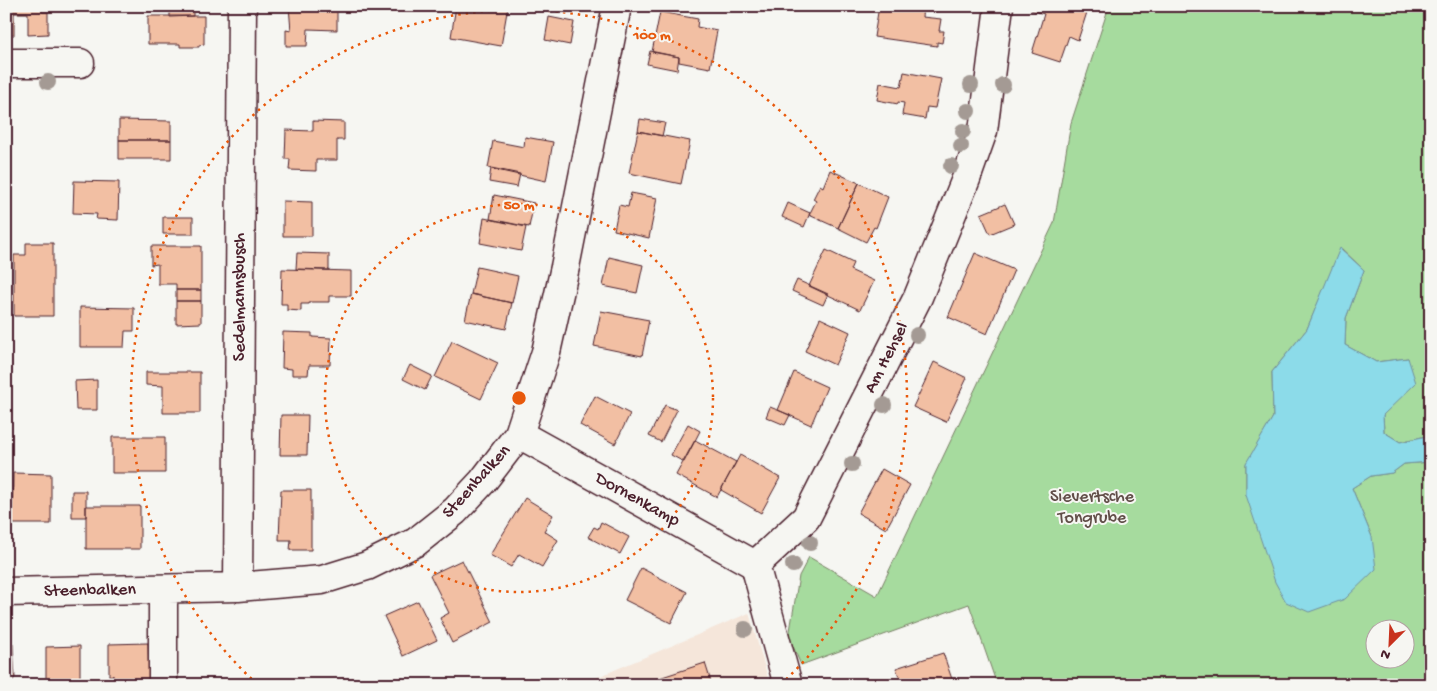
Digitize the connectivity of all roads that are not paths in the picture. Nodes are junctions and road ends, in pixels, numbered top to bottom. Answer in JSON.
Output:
{"nodes":[{"id":1,"x":242,"y":6,"type":"edge"},
{"id":2,"x":617,"y":6,"type":"edge"},
{"id":3,"x":999,"y":6,"type":"edge"},
{"id":4,"x":6,"y":62,"type":"edge"},
{"id":5,"x":80,"y":63,"type":"dead end"},
{"id":6,"x":519,"y":434,"type":"junction"},
{"id":7,"x":755,"y":565,"type":"junction"},
{"id":8,"x":238,"y":588,"type":"junction"},
{"id":9,"x":162,"y":589,"type":"junction"},
{"id":10,"x":6,"y":592,"type":"edge"},
{"id":11,"x":163,"y":685,"type":"edge"},
{"id":12,"x":788,"y":685,"type":"edge"}],
"edges":[{"from":1,"to":8,"type":"street","name":"Sedelmannsbusch"},
{"from":2,"to":6,"type":"street","name":"Steenbalken"},
{"from":3,"to":7,"type":"street","name":"Am Hehsel"},
{"from":4,"to":5,"type":"street"},
{"from":6,"to":7,"type":"street","name":"Dornenkamp"},
{"from":6,"to":8,"type":"street","name":"Steenbalken"},
{"from":7,"to":12,"type":"street"},
{"from":8,"to":9,"type":"street","name":"Steenbalken"},
{"from":9,"to":10,"type":"street","name":"Steenbalken"},
{"from":9,"to":11,"type":"street"}]}
